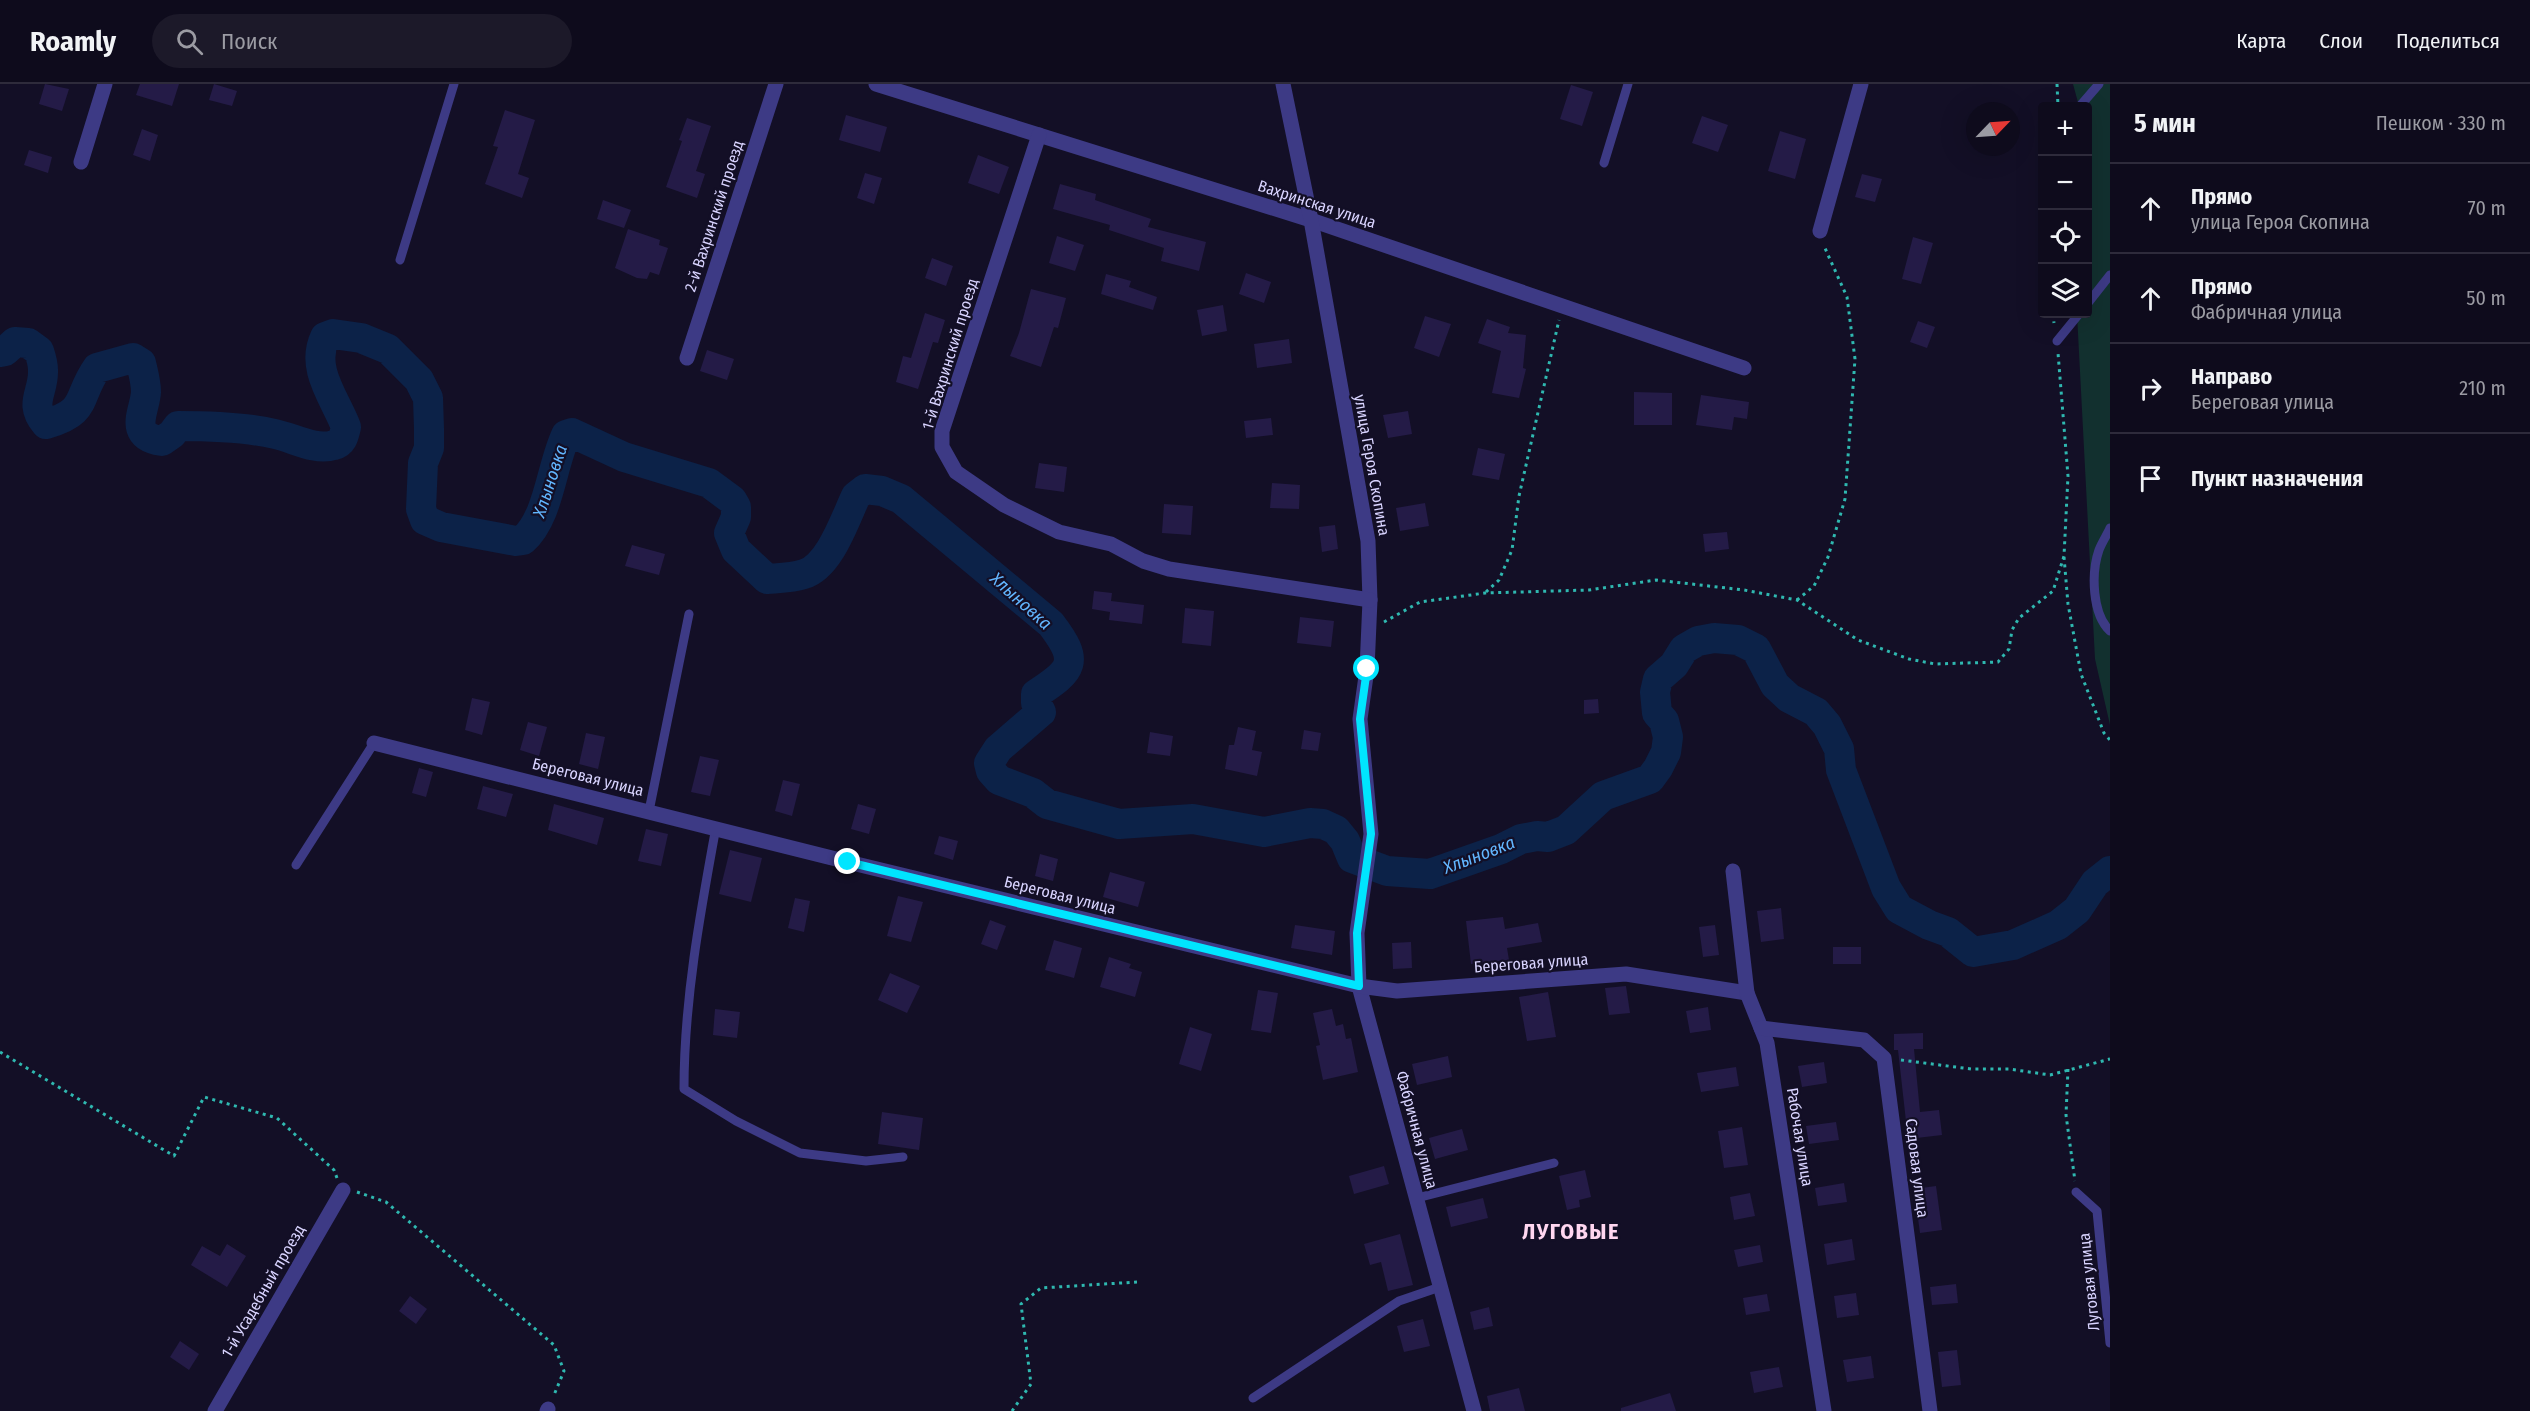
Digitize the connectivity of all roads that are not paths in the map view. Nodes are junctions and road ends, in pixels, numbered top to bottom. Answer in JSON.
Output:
{"nodes":[{"id":1,"x":105,"y":84,"type":"edge"},
{"id":2,"x":454,"y":84,"type":"edge"},
{"id":3,"x":776,"y":84,"type":"edge"},
{"id":4,"x":876,"y":84,"type":"edge"},
{"id":5,"x":1283,"y":84,"type":"edge"},
{"id":6,"x":1628,"y":84,"type":"edge"},
{"id":7,"x":1861,"y":84,"type":"edge"},
{"id":8,"x":2099,"y":84,"type":"edge"},
{"id":9,"x":2083,"y":102,"type":"edge"},
{"id":10,"x":1039,"y":135,"type":"junction"},
{"id":11,"x":81,"y":162,"type":"dead end"},
{"id":12,"x":1604,"y":163,"type":"dead end"},
{"id":13,"x":1311,"y":220,"type":"junction"},
{"id":14,"x":1820,"y":231,"type":"road end"},
{"id":15,"x":400,"y":260,"type":"dead end"},
{"id":16,"x":2110,"y":275,"type":"edge"},
{"id":17,"x":2092,"y":298,"type":"edge"},
{"id":18,"x":2076,"y":318,"type":"edge"},
{"id":19,"x":2057,"y":341,"type":"road end"},
{"id":20,"x":687,"y":358,"type":"dead end"},
{"id":21,"x":1744,"y":368,"type":"dead end"},
{"id":22,"x":2110,"y":528,"type":"edge"},
{"id":23,"x":1370,"y":600,"type":"junction"},
{"id":24,"x":689,"y":614,"type":"dead end"},
{"id":25,"x":2110,"y":631,"type":"edge"},
{"id":26,"x":374,"y":743,"type":"joint"},
{"id":27,"x":649,"y":811,"type":"junction"},
{"id":28,"x":716,"y":827,"type":"junction"},
{"id":29,"x":1368,"y":862,"type":"joint"},
{"id":30,"x":296,"y":865,"type":"dead end"},
{"id":31,"x":1733,"y":871,"type":"dead end"},
{"id":32,"x":1359,"y":986,"type":"junction"},
{"id":33,"x":1747,"y":993,"type":"junction"},
{"id":34,"x":1761,"y":1028,"type":"junction"},
{"id":35,"x":903,"y":1157,"type":"dead end"},
{"id":36,"x":1554,"y":1163,"type":"dead end"},
{"id":37,"x":343,"y":1190,"type":"road end"},
{"id":38,"x":2076,"y":1192,"type":"road end"},
{"id":39,"x":1417,"y":1198,"type":"junction"},
{"id":40,"x":1440,"y":1287,"type":"junction"},
{"id":41,"x":2110,"y":1343,"type":"edge"},
{"id":42,"x":1253,"y":1398,"type":"dead end"},
{"id":43,"x":215,"y":1411,"type":"edge"},
{"id":44,"x":1474,"y":1411,"type":"edge"},
{"id":45,"x":1824,"y":1411,"type":"edge"},
{"id":46,"x":1930,"y":1411,"type":"edge"}],
"edges":[{"from":1,"to":11,"type":"street"},
{"from":2,"to":15,"type":"lane"},
{"from":3,"to":20,"type":"street","name":"2-й Вахринский проезд"},
{"from":4,"to":10,"type":"street","name":"Вахринская улица"},
{"from":5,"to":13,"type":"street","name":"улица Героя Скопина"},
{"from":6,"to":12,"type":"lane"},
{"from":7,"to":14,"type":"street"},
{"from":8,"to":9,"type":"lane"},
{"from":10,"to":13,"type":"street","name":"Вахринская улица"},
{"from":10,"to":23,"type":"street","name":"1-й Вахринский проезд"},
{"from":13,"to":21,"type":"street","name":"Вахринская улица"},
{"from":13,"to":23,"type":"street","name":"улица Героя Скопина"},
{"from":16,"to":17,"type":"lane"},
{"from":18,"to":19,"type":"lane"},
{"from":22,"to":25,"type":"lane"},
{"from":23,"to":29,"type":"street","name":"улица Героя Скопина"},
{"from":24,"to":27,"type":"lane"},
{"from":26,"to":27,"type":"street","name":"Береговая улица"},
{"from":26,"to":30,"type":"lane"},
{"from":27,"to":28,"type":"street","name":"Береговая улица"},
{"from":28,"to":32,"type":"street","name":"Береговая улица"},
{"from":28,"to":35,"type":"lane"},
{"from":29,"to":32,"type":"street","name":"Фабричная улица"},
{"from":31,"to":33,"type":"street","name":"Рабочая улица"},
{"from":32,"to":33,"type":"street","name":"Береговая улица"},
{"from":32,"to":39,"type":"street","name":"Фабричная улица"},
{"from":33,"to":34,"type":"street","name":"Рабочая улица"},
{"from":34,"to":45,"type":"street","name":"Рабочая улица"},
{"from":34,"to":46,"type":"street","name":"Садовая улица"},
{"from":36,"to":39,"type":"lane"},
{"from":37,"to":43,"type":"street","name":"1-й Усадебный проезд"},
{"from":38,"to":41,"type":"lane","name":"Луговая улица"},
{"from":39,"to":40,"type":"street","name":"Фабричная улица"},
{"from":40,"to":42,"type":"lane"},
{"from":40,"to":44,"type":"street","name":"Фабричная улица"}]}
